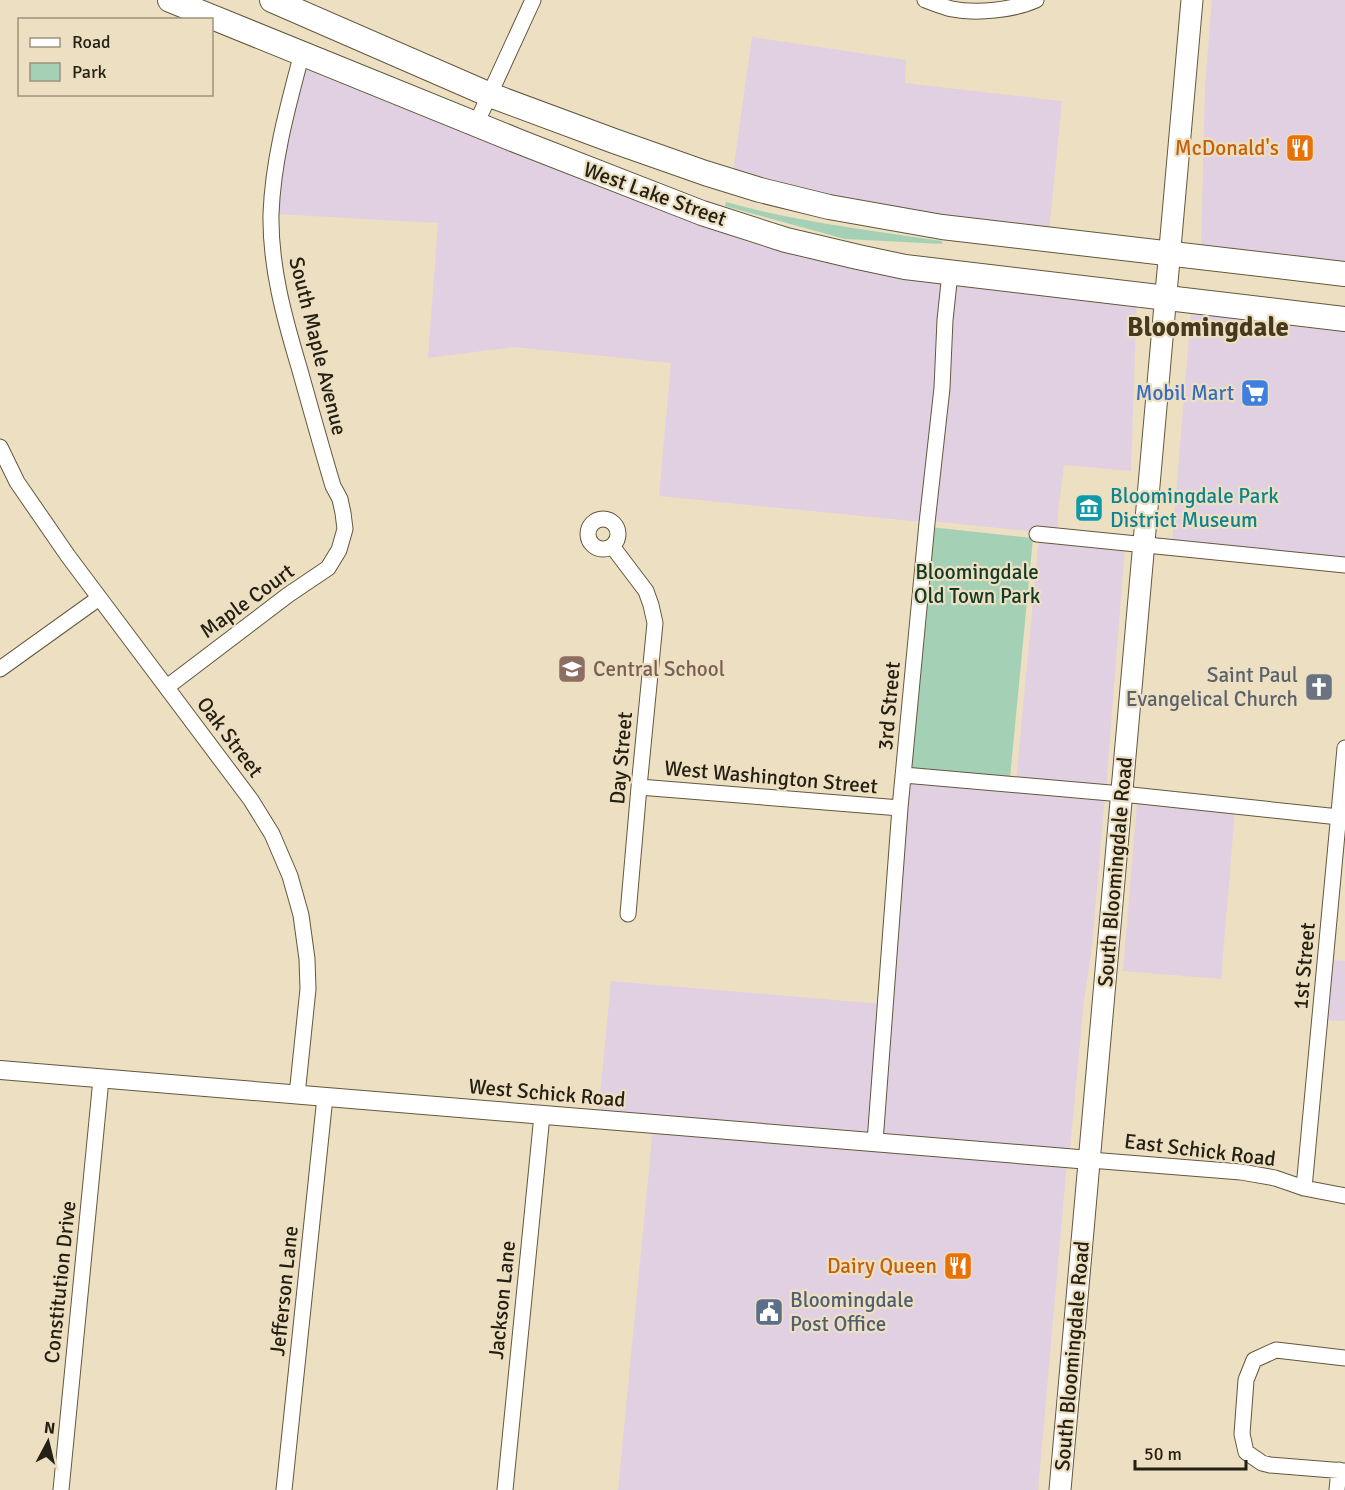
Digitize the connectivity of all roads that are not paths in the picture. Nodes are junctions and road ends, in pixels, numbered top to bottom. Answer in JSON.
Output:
{"nodes":[{"id":1,"x":170,"y":0,"type":"edge"},
{"id":2,"x":272,"y":0,"type":"edge"},
{"id":3,"x":533,"y":0,"type":"edge"},
{"id":4,"x":925,"y":0,"type":"edge"},
{"id":5,"x":1036,"y":0,"type":"edge"},
{"id":6,"x":1192,"y":0,"type":"edge"},
{"id":7,"x":302,"y":53,"type":"junction"},
{"id":8,"x":490,"y":95,"type":"junction"},
{"id":9,"x":476,"y":124,"type":"junction"},
{"id":10,"x":1169,"y":254,"type":"junction"},
{"id":11,"x":950,"y":273,"type":"junction"},
{"id":12,"x":1345,"y":274,"type":"edge"},
{"id":13,"x":1165,"y":297,"type":"junction"},
{"id":14,"x":1345,"y":319,"type":"edge"},
{"id":15,"x":0,"y":447,"type":"edge"},
{"id":16,"x":1037,"y":534,"type":"dead end"},
{"id":17,"x":342,"y":542,"type":"joint"},
{"id":18,"x":1144,"y":545,"type":"junction"},
{"id":19,"x":612,"y":546,"type":"dead end"},
{"id":20,"x":1345,"y":565,"type":"edge"},
{"id":21,"x":99,"y":598,"type":"junction"},
{"id":22,"x":0,"y":669,"type":"edge"},
{"id":23,"x":167,"y":687,"type":"junction"},
{"id":24,"x":1345,"y":748,"type":"edge"},
{"id":25,"x":904,"y":774,"type":"junction"},
{"id":26,"x":639,"y":787,"type":"junction"},
{"id":27,"x":1122,"y":794,"type":"junction"},
{"id":28,"x":900,"y":808,"type":"junction"},
{"id":29,"x":1339,"y":817,"type":"junction"},
{"id":30,"x":628,"y":914,"type":"dead end"},
{"id":31,"x":0,"y":1070,"type":"edge"},
{"id":32,"x":101,"y":1079,"type":"junction"},
{"id":33,"x":297,"y":1095,"type":"junction"},
{"id":34,"x":325,"y":1097,"type":"junction"},
{"id":35,"x":542,"y":1115,"type":"junction"},
{"id":36,"x":875,"y":1142,"type":"junction"},
{"id":37,"x":1090,"y":1160,"type":"junction"},
{"id":38,"x":1304,"y":1188,"type":"junction"},
{"id":39,"x":1345,"y":1196,"type":"edge"},
{"id":40,"x":1345,"y":1358,"type":"edge"},
{"id":41,"x":1342,"y":1471,"type":"edge"},
{"id":42,"x":61,"y":1490,"type":"edge"},
{"id":43,"x":284,"y":1490,"type":"edge"},
{"id":44,"x":505,"y":1490,"type":"edge"},
{"id":45,"x":1060,"y":1490,"type":"edge"},
{"id":46,"x":1337,"y":1490,"type":"edge"}],
"edges":[{"from":1,"to":7,"type":"main road","name":"West Lake Street"},
{"from":2,"to":8,"type":"main road","name":"West Lake Street"},
{"from":3,"to":8,"type":"street"},
{"from":4,"to":5,"type":"street"},
{"from":6,"to":10,"type":"main road","name":"South Bloomingdale Road"},
{"from":7,"to":9,"type":"main road","name":"West Lake Street"},
{"from":7,"to":17,"type":"street","name":"South Maple Avenue"},
{"from":8,"to":9,"type":"street"},
{"from":8,"to":10,"type":"main road","name":"West Lake Street"},
{"from":9,"to":11,"type":"main road","name":"West Lake Street"},
{"from":10,"to":12,"type":"main road","name":"West Lake Street"},
{"from":10,"to":13,"type":"main road","name":"South Bloomingdale Road"},
{"from":11,"to":13,"type":"main road","name":"West Lake Street"},
{"from":11,"to":25,"type":"street","name":"3rd Street"},
{"from":13,"to":14,"type":"main road","name":"West Lake Street"},
{"from":13,"to":18,"type":"main road","name":"South Bloomingdale Road"},
{"from":15,"to":21,"type":"street","name":"Oak Street"},
{"from":16,"to":18,"type":"street"},
{"from":17,"to":23,"type":"street","name":"Maple Court"},
{"from":18,"to":20,"type":"street"},
{"from":18,"to":27,"type":"main road","name":"South Bloomingdale Road"},
{"from":19,"to":26,"type":"street","name":"Day Street"},
{"from":21,"to":22,"type":"street"},
{"from":21,"to":23,"type":"street","name":"Oak Street"},
{"from":23,"to":33,"type":"street","name":"Oak Street"},
{"from":24,"to":29,"type":"street","name":"1st Street"},
{"from":25,"to":27,"type":"street","name":"West Washington Street"},
{"from":25,"to":28,"type":"street","name":"3rd Street"},
{"from":26,"to":28,"type":"street","name":"West Washington Street"},
{"from":26,"to":30,"type":"street","name":"Day Street"},
{"from":27,"to":29,"type":"street","name":"West Washington Street"},
{"from":27,"to":37,"type":"main road","name":"South Bloomingdale Road"},
{"from":28,"to":36,"type":"street","name":"3rd Street"},
{"from":29,"to":38,"type":"street","name":"1st Street"},
{"from":31,"to":32,"type":"street","name":"West Schick Road"},
{"from":32,"to":33,"type":"street","name":"West Schick Road"},
{"from":32,"to":42,"type":"street","name":"Constitution Drive"},
{"from":33,"to":34,"type":"street","name":"West Schick Road"},
{"from":34,"to":35,"type":"street","name":"West Schick Road"},
{"from":34,"to":43,"type":"street","name":"Jefferson Lane"},
{"from":35,"to":36,"type":"street","name":"West Schick Road"},
{"from":35,"to":44,"type":"street","name":"Jackson Lane"},
{"from":36,"to":37,"type":"street","name":"West Schick Road"},
{"from":37,"to":38,"type":"street","name":"East Schick Road"},
{"from":37,"to":45,"type":"main road","name":"South Bloomingdale Road"},
{"from":38,"to":39,"type":"street","name":"East Schick Road"},
{"from":40,"to":41,"type":"street"},
{"from":41,"to":46,"type":"street"}]}
